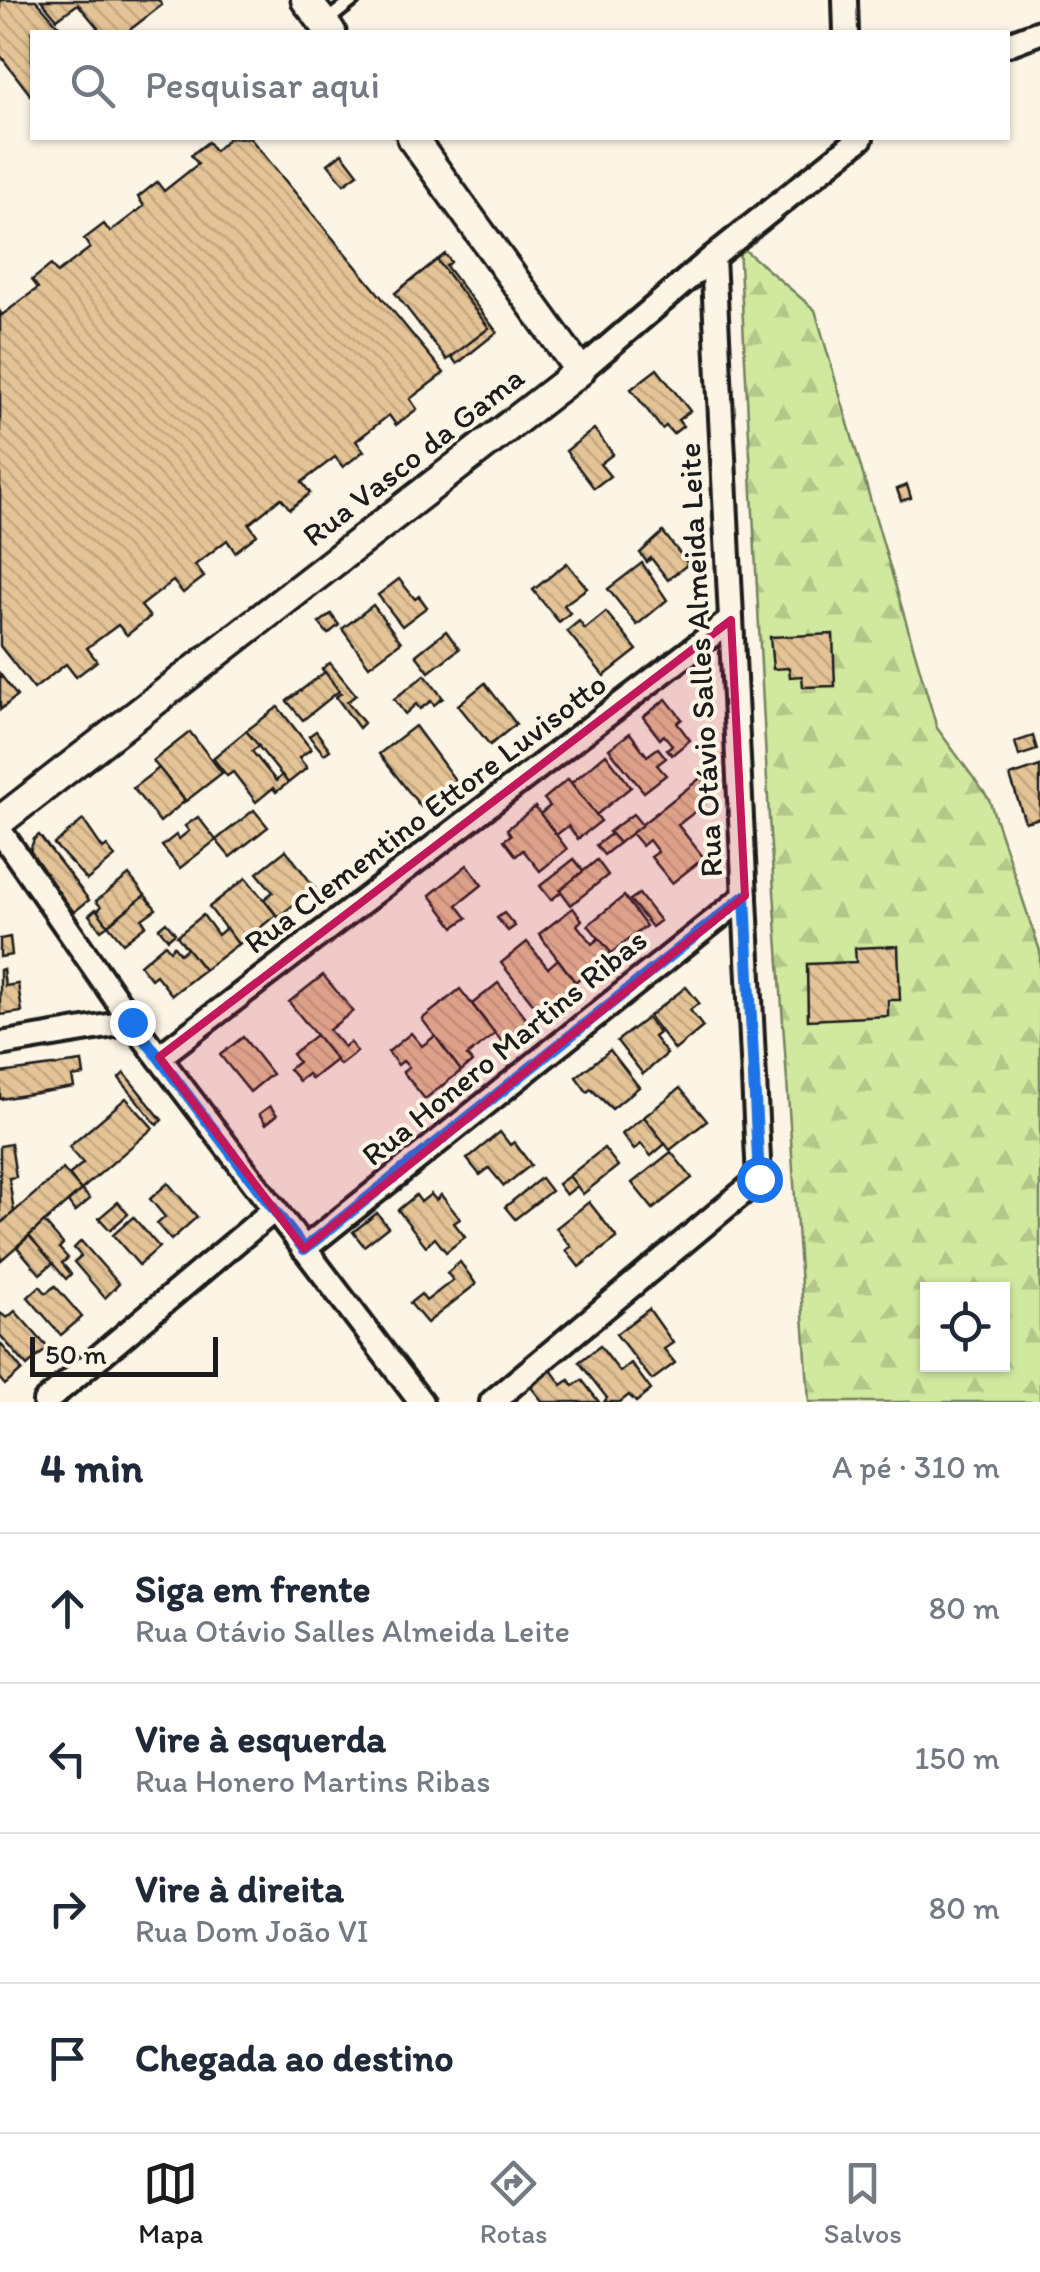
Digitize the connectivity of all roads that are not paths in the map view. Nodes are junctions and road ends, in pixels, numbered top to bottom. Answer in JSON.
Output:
{"nodes":[{"id":1,"x":306,"y":0,"type":"edge"},
{"id":2,"x":353,"y":0,"type":"edge"},
{"id":3,"x":845,"y":0,"type":"edge"},
{"id":4,"x":328,"y":28,"type":"edge"},
{"id":5,"x":847,"y":30,"type":"edge"},
{"id":6,"x":1040,"y":32,"type":"edge"},
{"id":7,"x":1010,"y":43,"type":"edge"},
{"id":8,"x":413,"y":140,"type":"edge"},
{"id":9,"x":857,"y":140,"type":"edge"},
{"id":10,"x":712,"y":257,"type":"junction"},
{"id":11,"x":580,"y":371,"type":"junction"},
{"id":12,"x":731,"y":620,"type":"junction"},
{"id":13,"x":0,"y":821,"type":"edge"},
{"id":14,"x":0,"y":831,"type":"edge"},
{"id":15,"x":745,"y":896,"type":"junction"},
{"id":16,"x":132,"y":1022,"type":"junction"},
{"id":17,"x":0,"y":1044,"type":"edge"},
{"id":18,"x":159,"y":1057,"type":"junction"},
{"id":19,"x":275,"y":1209,"type":"junction"},
{"id":20,"x":304,"y":1249,"type":"junction"},
{"id":21,"x":45,"y":1402,"type":"edge"},
{"id":22,"x":420,"y":1402,"type":"edge"},
{"id":23,"x":492,"y":1402,"type":"edge"}],
"edges":[{"from":1,"to":4,"type":"street"},
{"from":2,"to":4,"type":"lane"},
{"from":3,"to":5,"type":"street"},
{"from":6,"to":7,"type":"street"},
{"from":8,"to":11,"type":"street"},
{"from":9,"to":10,"type":"street","name":"Rua Vasco da Gama"},
{"from":10,"to":11,"type":"street","name":"Rua Vasco da Gama"},
{"from":10,"to":12,"type":"street","name":"Rua Otávio Salles Almeida Leite"},
{"from":11,"to":13,"type":"street","name":"Rua Vasco da Gama"},
{"from":12,"to":15,"type":"street","name":"Rua Otávio Salles Almeida Leite"},
{"from":12,"to":18,"type":"street","name":"Rua Clementino Ettore Luvisotto"},
{"from":14,"to":16,"type":"street"},
{"from":15,"to":20,"type":"street","name":"Rua Honero Martins Ribas"},
{"from":15,"to":23,"type":"street","name":"Rua Otávio Salles Almeida Leite"},
{"from":16,"to":17,"type":"street"},
{"from":16,"to":18,"type":"street"},
{"from":18,"to":19,"type":"street"},
{"from":19,"to":20,"type":"street"},
{"from":19,"to":21,"type":"street"},
{"from":20,"to":22,"type":"street"}]}
